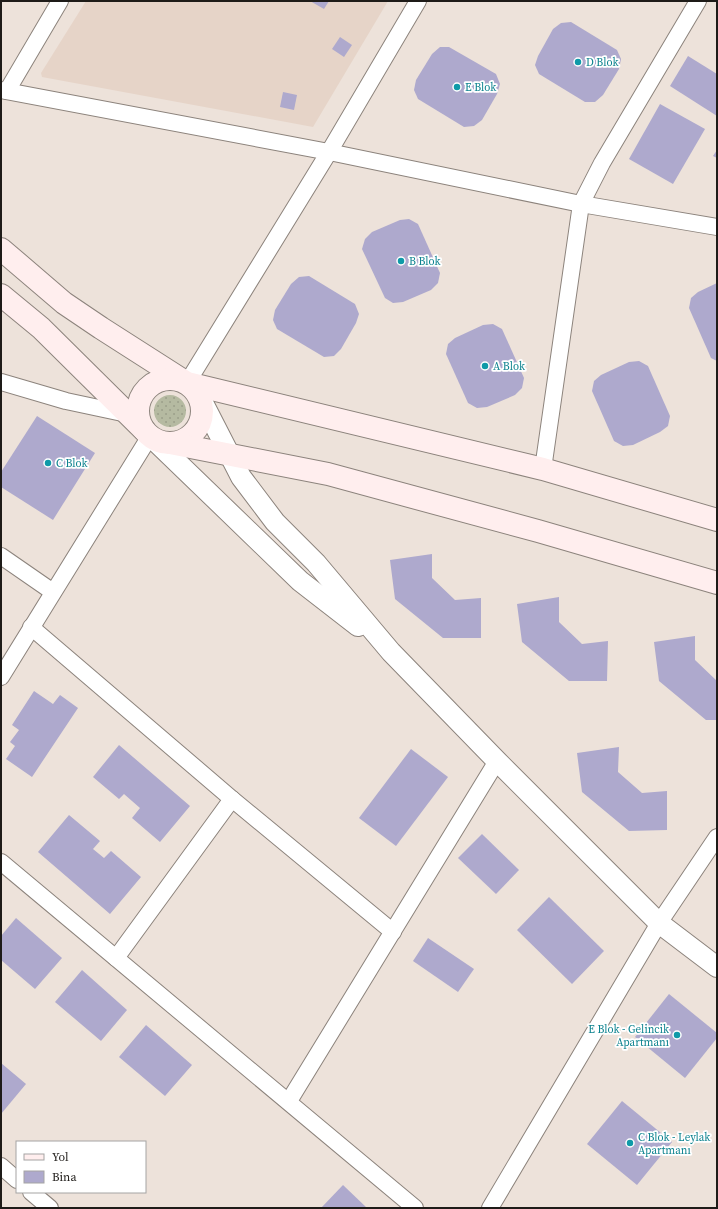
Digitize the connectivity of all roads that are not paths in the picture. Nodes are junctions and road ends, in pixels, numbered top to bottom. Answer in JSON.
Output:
{"nodes":[{"id":1,"x":60,"y":1,"type":"edge"},
{"id":2,"x":418,"y":1,"type":"edge"},
{"id":3,"x":698,"y":1,"type":"edge"},
{"id":4,"x":4,"y":91,"type":"edge"},
{"id":5,"x":329,"y":152,"type":"junction"},
{"id":6,"x":581,"y":204,"type":"junction"},
{"id":7,"x":717,"y":227,"type":"edge"},
{"id":8,"x":1,"y":249,"type":"edge"},
{"id":9,"x":1,"y":295,"type":"edge"},
{"id":10,"x":1,"y":382,"type":"edge"},
{"id":11,"x":194,"y":391,"type":"junction"},
{"id":12,"x":127,"y":414,"type":"junction"},
{"id":13,"x":155,"y":437,"type":"junction"},
{"id":14,"x":231,"y":456,"type":"junction"},
{"id":15,"x":543,"y":469,"type":"junction"},
{"id":16,"x":717,"y":520,"type":"edge"},
{"id":17,"x":1,"y":556,"type":"edge"},
{"id":18,"x":717,"y":584,"type":"edge"},
{"id":19,"x":53,"y":592,"type":"junction"},
{"id":20,"x":31,"y":627,"type":"junction"},
{"id":21,"x":391,"y":652,"type":"junction"},
{"id":22,"x":1,"y":677,"type":"edge"},
{"id":23,"x":497,"y":762,"type":"junction"},
{"id":24,"x":232,"y":799,"type":"junction"},
{"id":25,"x":717,"y":837,"type":"edge"},
{"id":26,"x":1,"y":862,"type":"edge"},
{"id":27,"x":659,"y":923,"type":"junction"},
{"id":28,"x":394,"y":932,"type":"junction"},
{"id":29,"x":116,"y":958,"type":"junction"},
{"id":30,"x":717,"y":967,"type":"edge"},
{"id":31,"x":289,"y":1101,"type":"junction"},
{"id":32,"x":1,"y":1166,"type":"edge"},
{"id":33,"x":16,"y":1179,"type":"edge"},
{"id":34,"x":32,"y":1193,"type":"edge"},
{"id":35,"x":50,"y":1208,"type":"edge"},
{"id":36,"x":415,"y":1208,"type":"edge"},
{"id":37,"x":490,"y":1208,"type":"edge"}],
"edges":[{"from":1,"to":4,"type":"street"},
{"from":2,"to":5,"type":"street"},
{"from":3,"to":6,"type":"street"},
{"from":4,"to":5,"type":"street"},
{"from":5,"to":6,"type":"street"},
{"from":5,"to":11,"type":"street"},
{"from":6,"to":7,"type":"street"},
{"from":6,"to":15,"type":"street"},
{"from":8,"to":11,"type":"main road"},
{"from":9,"to":12,"type":"main road"},
{"from":10,"to":12,"type":"street"},
{"from":11,"to":13,"type":"main road"},
{"from":11,"to":13,"type":"main road"},
{"from":11,"to":14,"type":"street"},
{"from":11,"to":15,"type":"main road"},
{"from":12,"to":13,"type":"main road"},
{"from":13,"to":14,"type":"main road"},
{"from":13,"to":19,"type":"street"},
{"from":13,"to":21,"type":"street"},
{"from":14,"to":18,"type":"main road"},
{"from":14,"to":21,"type":"street"},
{"from":15,"to":16,"type":"main road"},
{"from":17,"to":19,"type":"street"},
{"from":19,"to":20,"type":"street"},
{"from":20,"to":22,"type":"street"},
{"from":20,"to":24,"type":"street"},
{"from":21,"to":23,"type":"street"},
{"from":23,"to":27,"type":"street"},
{"from":23,"to":28,"type":"street"},
{"from":24,"to":28,"type":"street"},
{"from":24,"to":29,"type":"street"},
{"from":25,"to":27,"type":"street"},
{"from":26,"to":29,"type":"street"},
{"from":27,"to":30,"type":"street"},
{"from":27,"to":37,"type":"street"},
{"from":28,"to":31,"type":"street"},
{"from":29,"to":31,"type":"street"},
{"from":31,"to":36,"type":"street"},
{"from":32,"to":33,"type":"street"},
{"from":34,"to":35,"type":"street"}]}
